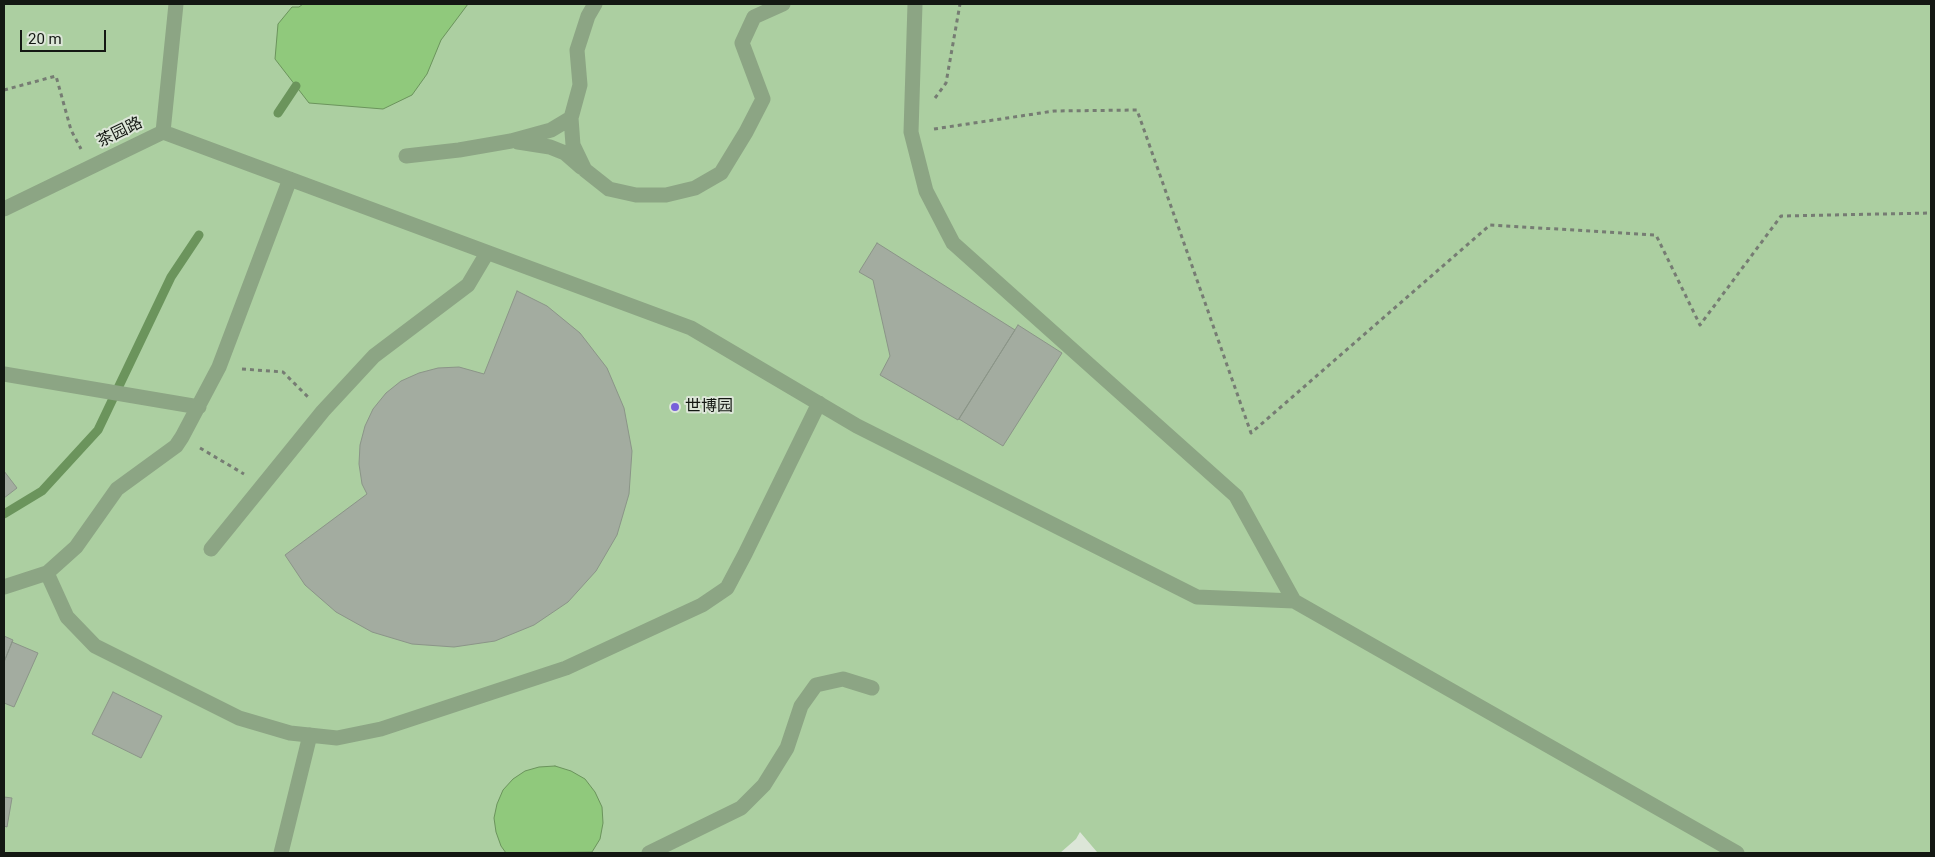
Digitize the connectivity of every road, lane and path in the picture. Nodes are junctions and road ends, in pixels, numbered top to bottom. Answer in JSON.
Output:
{"nodes":[{"id":1,"x":176,"y":4,"type":"edge"},
{"id":2,"x":595,"y":4,"type":"edge"},
{"id":3,"x":783,"y":4,"type":"edge"},
{"id":4,"x":915,"y":4,"type":"edge"},
{"id":5,"x":960,"y":4,"type":"edge"},
{"id":6,"x":4,"y":90,"type":"edge"},
{"id":7,"x":572,"y":118,"type":"junction"},
{"id":8,"x":163,"y":132,"type":"junction"},
{"id":9,"x":911,"y":132,"type":"junction"},
{"id":10,"x":511,"y":141,"type":"junction"},
{"id":11,"x":406,"y":156,"type":"dead end"},
{"id":12,"x":90,"y":167,"type":"junction"},
{"id":13,"x":584,"y":170,"type":"junction"},
{"id":14,"x":290,"y":179,"type":"junction"},
{"id":15,"x":4,"y":209,"type":"edge"},
{"id":16,"x":1931,"y":213,"type":"edge"},
{"id":17,"x":487,"y":252,"type":"junction"},
{"id":18,"x":219,"y":367,"type":"junction"},
{"id":19,"x":4,"y":374,"type":"edge"},
{"id":20,"x":818,"y":403,"type":"junction"},
{"id":21,"x":199,"y":407,"type":"junction"},
{"id":22,"x":323,"y":411,"type":"junction"},
{"id":23,"x":182,"y":437,"type":"junction"},
{"id":24,"x":262,"y":485,"type":"junction"},
{"id":25,"x":211,"y":549,"type":"dead end"},
{"id":26,"x":47,"y":573,"type":"junction"},
{"id":27,"x":4,"y":587,"type":"edge"},
{"id":28,"x":1294,"y":601,"type":"junction"},
{"id":29,"x":872,"y":688,"type":"dead end"},
{"id":30,"x":310,"y":735,"type":"junction"},
{"id":31,"x":281,"y":853,"type":"edge"},
{"id":32,"x":649,"y":853,"type":"edge"},
{"id":33,"x":1737,"y":853,"type":"edge"}],
"edges":[{"from":1,"to":8,"type":"street","name":"茶园路"},
{"from":2,"to":7,"type":"street"},
{"from":3,"to":13,"type":"street"},
{"from":4,"to":9,"type":"street"},
{"from":5,"to":9,"type":"path"},
{"from":6,"to":12,"type":"path"},
{"from":7,"to":10,"type":"street"},
{"from":7,"to":13,"type":"street"},
{"from":8,"to":12,"type":"street","name":"茶园路"},
{"from":8,"to":14,"type":"street"},
{"from":9,"to":16,"type":"path"},
{"from":9,"to":28,"type":"street"},
{"from":10,"to":11,"type":"street"},
{"from":10,"to":13,"type":"street"},
{"from":12,"to":15,"type":"street","name":"茶园路"},
{"from":14,"to":17,"type":"street"},
{"from":14,"to":18,"type":"street"},
{"from":17,"to":20,"type":"street"},
{"from":17,"to":22,"type":"street"},
{"from":18,"to":21,"type":"street"},
{"from":18,"to":22,"type":"path"},
{"from":19,"to":21,"type":"street"},
{"from":20,"to":28,"type":"street"},
{"from":20,"to":30,"type":"street"},
{"from":21,"to":23,"type":"street"},
{"from":22,"to":24,"type":"street"},
{"from":23,"to":24,"type":"path"},
{"from":23,"to":26,"type":"street"},
{"from":24,"to":25,"type":"street"},
{"from":26,"to":27,"type":"street"},
{"from":26,"to":30,"type":"street"},
{"from":28,"to":33,"type":"street"},
{"from":29,"to":32,"type":"street"},
{"from":30,"to":31,"type":"street"}]}
